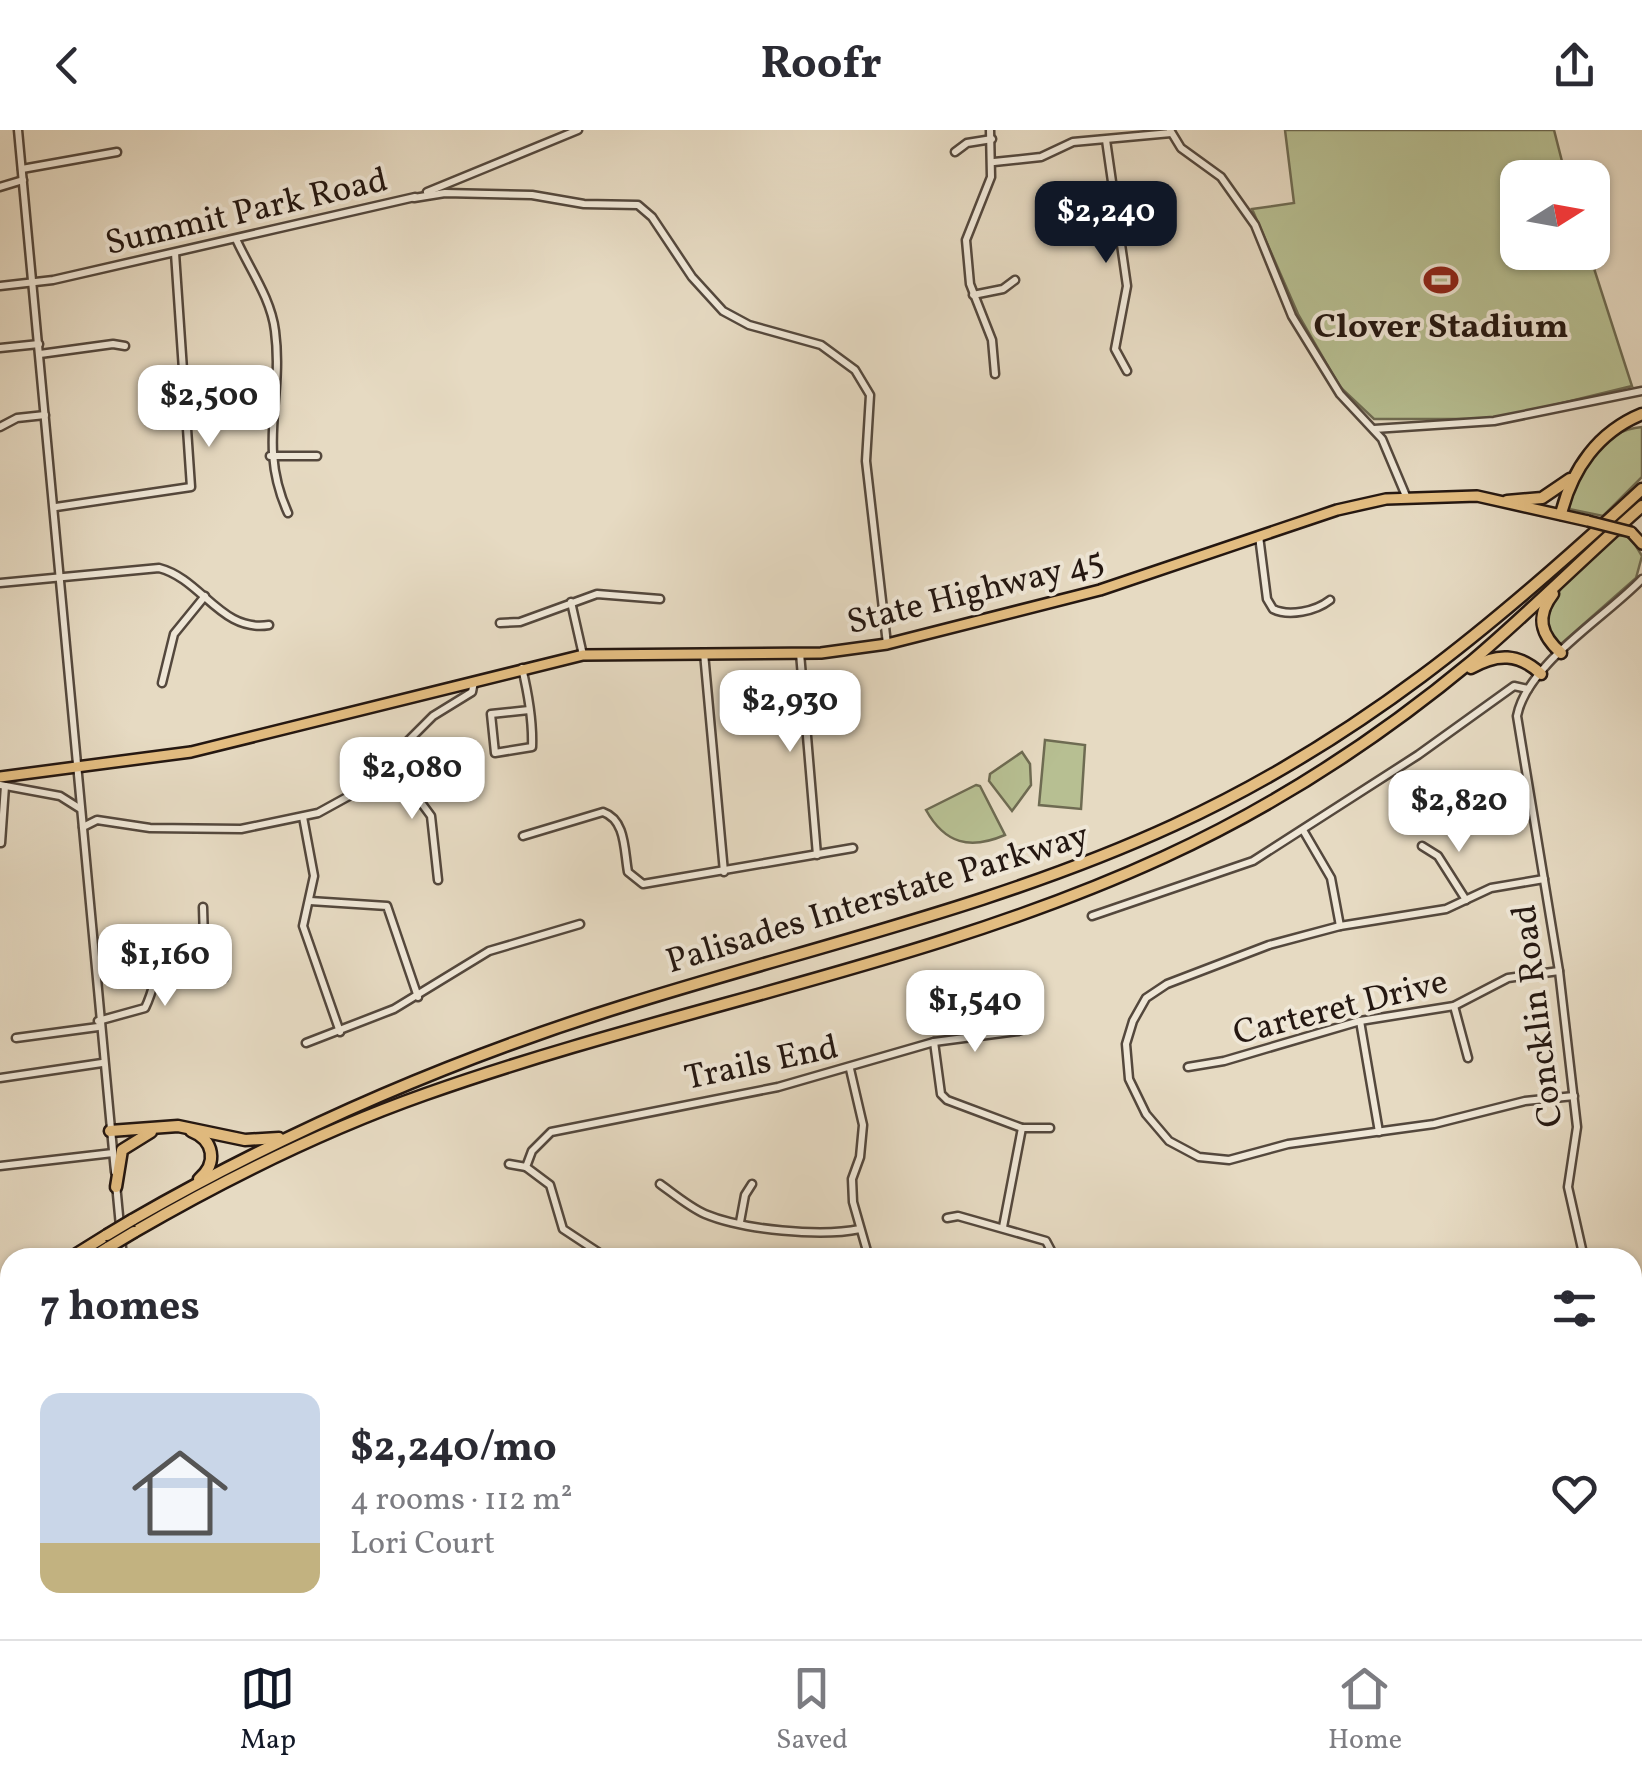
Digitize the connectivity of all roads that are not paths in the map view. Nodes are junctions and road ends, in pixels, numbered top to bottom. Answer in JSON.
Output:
{"nodes":[{"id":1,"x":18,"y":130,"type":"edge"},
{"id":2,"x":578,"y":130,"type":"edge"},
{"id":3,"x":1170,"y":132,"type":"edge"},
{"id":4,"x":991,"y":135,"type":"edge"},
{"id":5,"x":1106,"y":140,"type":"junction"},
{"id":6,"x":116,"y":152,"type":"dead end"},
{"id":7,"x":955,"y":152,"type":"dead end"},
{"id":8,"x":994,"y":162,"type":"junction"},
{"id":9,"x":22,"y":169,"type":"junction"},
{"id":10,"x":23,"y":180,"type":"junction"},
{"id":11,"x":0,"y":186,"type":"edge"},
{"id":12,"x":414,"y":198,"type":"junction"},
{"id":13,"x":236,"y":239,"type":"junction"},
{"id":14,"x":175,"y":253,"type":"junction"},
{"id":15,"x":1014,"y":280,"type":"dead end"},
{"id":16,"x":33,"y":282,"type":"junction"},
{"id":17,"x":0,"y":286,"type":"edge"},
{"id":18,"x":973,"y":295,"type":"junction"},
{"id":19,"x":38,"y":344,"type":"junction"},
{"id":20,"x":125,"y":346,"type":"dead end"},
{"id":21,"x":0,"y":348,"type":"edge"},
{"id":22,"x":40,"y":354,"type":"junction"},
{"id":23,"x":1127,"y":371,"type":"dead end"},
{"id":24,"x":995,"y":374,"type":"dead end"},
{"id":25,"x":1642,"y":391,"type":"edge"},
{"id":26,"x":45,"y":415,"type":"junction"},
{"id":27,"x":1642,"y":416,"type":"edge"},
{"id":28,"x":0,"y":426,"type":"edge"},
{"id":29,"x":1374,"y":429,"type":"junction"},
{"id":30,"x":270,"y":456,"type":"junction"},
{"id":31,"x":317,"y":456,"type":"dead end"},
{"id":32,"x":1582,"y":462,"type":"junction"},
{"id":33,"x":1642,"y":487,"type":"edge"},
{"id":34,"x":1406,"y":496,"type":"junction"},
{"id":35,"x":1507,"y":502,"type":"junction"},
{"id":36,"x":1642,"y":506,"type":"edge"},
{"id":37,"x":56,"y":507,"type":"junction"},
{"id":38,"x":288,"y":513,"type":"dead end"},
{"id":39,"x":1561,"y":514,"type":"junction"},
{"id":40,"x":1636,"y":533,"type":"edge"},
{"id":41,"x":1259,"y":536,"type":"junction"},
{"id":42,"x":1642,"y":544,"type":"edge"},
{"id":43,"x":1588,"y":556,"type":"junction"},
{"id":44,"x":62,"y":577,"type":"junction"},
{"id":45,"x":1642,"y":579,"type":"edge"},
{"id":46,"x":0,"y":583,"type":"edge"},
{"id":47,"x":204,"y":596,"type":"junction"},
{"id":48,"x":660,"y":599,"type":"dead end"},
{"id":49,"x":1330,"y":600,"type":"dead end"},
{"id":50,"x":572,"y":602,"type":"junction"},
{"id":51,"x":500,"y":623,"type":"dead end"},
{"id":52,"x":268,"y":625,"type":"dead end"},
{"id":53,"x":887,"y":644,"type":"junction"},
{"id":54,"x":704,"y":652,"type":"junction"},
{"id":55,"x":800,"y":653,"type":"junction"},
{"id":56,"x":1561,"y":653,"type":"junction"},
{"id":57,"x":583,"y":655,"type":"junction"},
{"id":58,"x":522,"y":667,"type":"junction"},
{"id":59,"x":1541,"y":674,"type":"junction"},
{"id":60,"x":473,"y":679,"type":"junction"},
{"id":61,"x":162,"y":683,"type":"dead end"},
{"id":62,"x":1528,"y":689,"type":"junction"},
{"id":63,"x":1412,"y":708,"type":"junction"},
{"id":64,"x":529,"y":710,"type":"junction"},
{"id":65,"x":389,"y":760,"type":"junction"},
{"id":66,"x":77,"y":769,"type":"junction"},
{"id":67,"x":2,"y":783,"type":"edge"},
{"id":68,"x":80,"y":802,"type":"junction"},
{"id":69,"x":81,"y":814,"type":"junction"},
{"id":70,"x":302,"y":817,"type":"junction"},
{"id":71,"x":104,"y":820,"type":"junction"},
{"id":72,"x":82,"y":828,"type":"junction"},
{"id":73,"x":1303,"y":830,"type":"junction"},
{"id":74,"x":523,"y":836,"type":"dead end"},
{"id":75,"x":1,"y":843,"type":"edge"},
{"id":76,"x":1422,"y":846,"type":"dead end"},
{"id":77,"x":853,"y":848,"type":"dead end"},
{"id":78,"x":818,"y":855,"type":"junction"},
{"id":79,"x":724,"y":872,"type":"junction"},
{"id":80,"x":1544,"y":879,"type":"junction"},
{"id":81,"x":438,"y":880,"type":"dead end"},
{"id":82,"x":1466,"y":900,"type":"junction"},
{"id":83,"x":310,"y":901,"type":"junction"},
{"id":84,"x":203,"y":907,"type":"dead end"},
{"id":85,"x":1092,"y":916,"type":"dead end"},
{"id":86,"x":580,"y":924,"type":"dead end"},
{"id":87,"x":1340,"y":926,"type":"junction"},
{"id":88,"x":204,"y":941,"type":"junction"},
{"id":89,"x":1559,"y":971,"type":"junction"},
{"id":90,"x":224,"y":978,"type":"dead end"},
{"id":91,"x":1034,"y":990,"type":"dead end"},
{"id":92,"x":418,"y":996,"type":"junction"},
{"id":93,"x":1454,"y":1006,"type":"junction"},
{"id":94,"x":1360,"y":1021,"type":"junction"},
{"id":95,"x":98,"y":1024,"type":"junction"},
{"id":96,"x":340,"y":1032,"type":"junction"},
{"id":97,"x":16,"y":1038,"type":"dead end"},
{"id":98,"x":934,"y":1042,"type":"junction"},
{"id":99,"x":306,"y":1043,"type":"dead end"},
{"id":100,"x":1468,"y":1058,"type":"dead end"},
{"id":101,"x":102,"y":1063,"type":"junction"},
{"id":102,"x":1188,"y":1066,"type":"dead end"},
{"id":103,"x":850,"y":1069,"type":"junction"},
{"id":104,"x":0,"y":1078,"type":"edge"},
{"id":105,"x":1574,"y":1096,"type":"junction"},
{"id":106,"x":336,"y":1116,"type":"junction"},
{"id":107,"x":1022,"y":1128,"type":"junction"},
{"id":108,"x":1050,"y":1128,"type":"dead end"},
{"id":109,"x":151,"y":1132,"type":"junction"},
{"id":110,"x":1379,"y":1132,"type":"junction"},
{"id":111,"x":110,"y":1134,"type":"junction"},
{"id":112,"x":113,"y":1154,"type":"junction"},
{"id":113,"x":509,"y":1164,"type":"dead end"},
{"id":114,"x":0,"y":1166,"type":"edge"},
{"id":115,"x":526,"y":1166,"type":"junction"},
{"id":116,"x":660,"y":1184,"type":"dead end"},
{"id":117,"x":752,"y":1184,"type":"dead end"},
{"id":118,"x":116,"y":1187,"type":"junction"},
{"id":119,"x":143,"y":1214,"type":"junction"},
{"id":120,"x":947,"y":1218,"type":"dead end"},
{"id":121,"x":740,"y":1222,"type":"junction"},
{"id":122,"x":133,"y":1226,"type":"junction"},
{"id":123,"x":1003,"y":1227,"type":"junction"},
{"id":124,"x":860,"y":1229,"type":"junction"},
{"id":125,"x":108,"y":1241,"type":"junction"},
{"id":126,"x":92,"y":1248,"type":"edge"},
{"id":127,"x":101,"y":1248,"type":"edge"},
{"id":128,"x":122,"y":1248,"type":"edge"},
{"id":129,"x":591,"y":1248,"type":"edge"},
{"id":130,"x":866,"y":1248,"type":"edge"},
{"id":131,"x":1050,"y":1248,"type":"edge"},
{"id":132,"x":1582,"y":1248,"type":"edge"}],
"edges":[{"from":1,"to":9,"type":"street"},
{"from":2,"to":12,"type":"street","name":"Summit Park Road"},
{"from":3,"to":5,"type":"street"},
{"from":3,"to":29,"type":"street"},
{"from":4,"to":7,"type":"street"},
{"from":4,"to":8,"type":"street"},
{"from":5,"to":8,"type":"street"},
{"from":5,"to":23,"type":"street"},
{"from":6,"to":9,"type":"street"},
{"from":8,"to":18,"type":"street"},
{"from":9,"to":10,"type":"street"},
{"from":10,"to":11,"type":"street"},
{"from":10,"to":16,"type":"street"},
{"from":12,"to":13,"type":"street","name":"Summit Park Road"},
{"from":12,"to":53,"type":"street"},
{"from":13,"to":14,"type":"street","name":"Summit Park Road"},
{"from":13,"to":30,"type":"street"},
{"from":14,"to":16,"type":"street","name":"Summit Park Road"},
{"from":14,"to":37,"type":"street"},
{"from":15,"to":18,"type":"street"},
{"from":16,"to":17,"type":"street","name":"Summit Park Road"},
{"from":16,"to":19,"type":"street"},
{"from":18,"to":24,"type":"street"},
{"from":19,"to":21,"type":"street"},
{"from":19,"to":22,"type":"street"},
{"from":20,"to":22,"type":"street"},
{"from":22,"to":26,"type":"street"},
{"from":25,"to":29,"type":"street"},
{"from":26,"to":28,"type":"street"},
{"from":26,"to":37,"type":"street"},
{"from":27,"to":32,"type":"highway"},
{"from":29,"to":34,"type":"street"},
{"from":30,"to":31,"type":"street"},
{"from":30,"to":38,"type":"street"},
{"from":32,"to":35,"type":"highway"},
{"from":32,"to":39,"type":"highway"},
{"from":33,"to":106,"type":"highway","name":"Palisades Interstate Parkway"},
{"from":34,"to":35,"type":"main road","name":"State Highway 45"},
{"from":34,"to":41,"type":"main road","name":"State Highway 45"},
{"from":35,"to":39,"type":"main road","name":"State Highway 45"},
{"from":36,"to":43,"type":"highway","name":"Palisades Interstate Parkway"},
{"from":37,"to":44,"type":"street"},
{"from":39,"to":40,"type":"main road","name":"State Highway 45","bridge":true},
{"from":40,"to":42,"type":"main road"},
{"from":41,"to":49,"type":"street"},
{"from":41,"to":53,"type":"main road","name":"State Highway 45"},
{"from":43,"to":56,"type":"highway"},
{"from":43,"to":63,"type":"highway","name":"Palisades Interstate Parkway"},
{"from":44,"to":46,"type":"street"},
{"from":44,"to":47,"type":"street"},
{"from":44,"to":66,"type":"street"},
{"from":45,"to":56,"type":"street"},
{"from":47,"to":52,"type":"street"},
{"from":47,"to":61,"type":"street"},
{"from":48,"to":50,"type":"street"},
{"from":50,"to":51,"type":"street"},
{"from":50,"to":57,"type":"street"},
{"from":53,"to":55,"type":"main road","name":"State Highway 45"},
{"from":54,"to":55,"type":"main road","name":"State Highway 45"},
{"from":54,"to":57,"type":"main road","name":"State Highway 45"},
{"from":54,"to":79,"type":"street"},
{"from":55,"to":78,"type":"street"},
{"from":56,"to":59,"type":"street"},
{"from":57,"to":58,"type":"main road","name":"State Highway 45"},
{"from":58,"to":60,"type":"main road","name":"State Highway 45"},
{"from":58,"to":64,"type":"street"},
{"from":59,"to":62,"type":"street"},
{"from":59,"to":63,"type":"highway"},
{"from":60,"to":65,"type":"street"},
{"from":60,"to":66,"type":"main road","name":"State Highway 45"},
{"from":62,"to":73,"type":"street"},
{"from":62,"to":80,"type":"street","name":"Concklin Road"},
{"from":63,"to":122,"type":"highway","name":"Palisades Interstate Parkway"},
{"from":64,"to":64,"type":"street"},
{"from":65,"to":70,"type":"street"},
{"from":65,"to":81,"type":"street"},
{"from":66,"to":67,"type":"main road","name":"State Highway 45"},
{"from":66,"to":68,"type":"street"},
{"from":67,"to":69,"type":"street"},
{"from":67,"to":75,"type":"street"},
{"from":68,"to":69,"type":"street"},
{"from":68,"to":71,"type":"street"},
{"from":69,"to":72,"type":"street"},
{"from":70,"to":71,"type":"street"},
{"from":70,"to":83,"type":"street"},
{"from":71,"to":72,"type":"street"},
{"from":72,"to":95,"type":"street"},
{"from":73,"to":85,"type":"street"},
{"from":73,"to":87,"type":"street"},
{"from":74,"to":79,"type":"street"},
{"from":76,"to":82,"type":"street"},
{"from":77,"to":78,"type":"street"},
{"from":78,"to":79,"type":"street"},
{"from":80,"to":82,"type":"street"},
{"from":80,"to":89,"type":"street","name":"Concklin Road"},
{"from":82,"to":87,"type":"street"},
{"from":83,"to":92,"type":"street"},
{"from":83,"to":96,"type":"street"},
{"from":84,"to":88,"type":"street"},
{"from":86,"to":92,"type":"street"},
{"from":87,"to":110,"type":"street"},
{"from":88,"to":90,"type":"street"},
{"from":88,"to":95,"type":"street"},
{"from":89,"to":93,"type":"street","name":"Carteret Drive"},
{"from":89,"to":105,"type":"street","name":"Concklin Road"},
{"from":91,"to":98,"type":"street","name":"Trails End"},
{"from":92,"to":96,"type":"street"},
{"from":93,"to":94,"type":"street","name":"Carteret Drive"},
{"from":93,"to":100,"type":"street"},
{"from":94,"to":102,"type":"street","name":"Carteret Drive"},
{"from":94,"to":110,"type":"street"},
{"from":95,"to":97,"type":"street"},
{"from":95,"to":101,"type":"street"},
{"from":96,"to":99,"type":"street"},
{"from":98,"to":103,"type":"street","name":"Trails End"},
{"from":98,"to":107,"type":"street"},
{"from":101,"to":104,"type":"street"},
{"from":101,"to":111,"type":"street"},
{"from":103,"to":115,"type":"street","name":"Trails End"},
{"from":103,"to":124,"type":"street"},
{"from":105,"to":110,"type":"street"},
{"from":105,"to":132,"type":"street","name":"Concklin Road"},
{"from":106,"to":111,"type":"highway"},
{"from":106,"to":119,"type":"highway","name":"Palisades Interstate Parkway"},
{"from":107,"to":108,"type":"street"},
{"from":107,"to":123,"type":"street"},
{"from":109,"to":111,"type":"highway"},
{"from":109,"to":118,"type":"highway"},
{"from":109,"to":119,"type":"highway"},
{"from":111,"to":112,"type":"street"},
{"from":112,"to":114,"type":"street"},
{"from":112,"to":118,"type":"street"},
{"from":113,"to":115,"type":"street"},
{"from":115,"to":129,"type":"street"},
{"from":116,"to":121,"type":"street"},
{"from":117,"to":121,"type":"street"},
{"from":118,"to":128,"type":"street"},
{"from":119,"to":122,"type":"highway","name":"Palisades Interstate Parkway"},
{"from":120,"to":123,"type":"street"},
{"from":121,"to":124,"type":"street"},
{"from":122,"to":125,"type":"highway","name":"Palisades Interstate Parkway","bridge":true},
{"from":123,"to":131,"type":"street"},
{"from":124,"to":130,"type":"street"},
{"from":125,"to":126,"type":"highway","name":"Palisades Interstate Parkway"},
{"from":125,"to":127,"type":"highway","name":"Palisades Interstate Parkway"}]}
